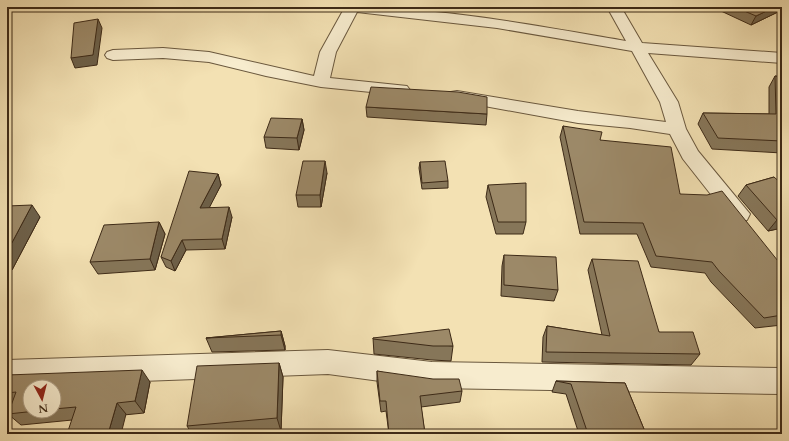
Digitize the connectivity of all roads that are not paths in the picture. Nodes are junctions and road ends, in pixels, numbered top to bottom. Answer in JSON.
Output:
{"nodes":[{"id":1,"x":352,"y":7,"type":"edge"},
{"id":2,"x":475,"y":7,"type":"edge"},
{"id":3,"x":614,"y":7,"type":"edge"},
{"id":4,"x":497,"y":24,"type":"junction"},
{"id":5,"x":636,"y":47,"type":"junction"},
{"id":6,"x":113,"y":55,"type":"dead end"},
{"id":7,"x":782,"y":58,"type":"edge"},
{"id":8,"x":321,"y":82,"type":"junction"},
{"id":9,"x":414,"y":92,"type":"edge"},
{"id":10,"x":444,"y":95,"type":"edge"},
{"id":11,"x":678,"y":129,"type":"junction"},
{"id":12,"x":748,"y":225,"type":"edge"},
{"id":13,"x":7,"y":373,"type":"edge"},
{"id":14,"x":782,"y":381,"type":"edge"}],
"edges":[{"from":1,"to":4,"type":"street"},
{"from":1,"to":8,"type":"street"},
{"from":2,"to":4,"type":"street"},
{"from":3,"to":5,"type":"street"},
{"from":4,"to":5,"type":"street"},
{"from":5,"to":7,"type":"street"},
{"from":5,"to":11,"type":"street"},
{"from":6,"to":8,"type":"street"},
{"from":8,"to":9,"type":"street"},
{"from":10,"to":11,"type":"street"},
{"from":11,"to":12,"type":"street"},
{"from":13,"to":14,"type":"street"}]}
